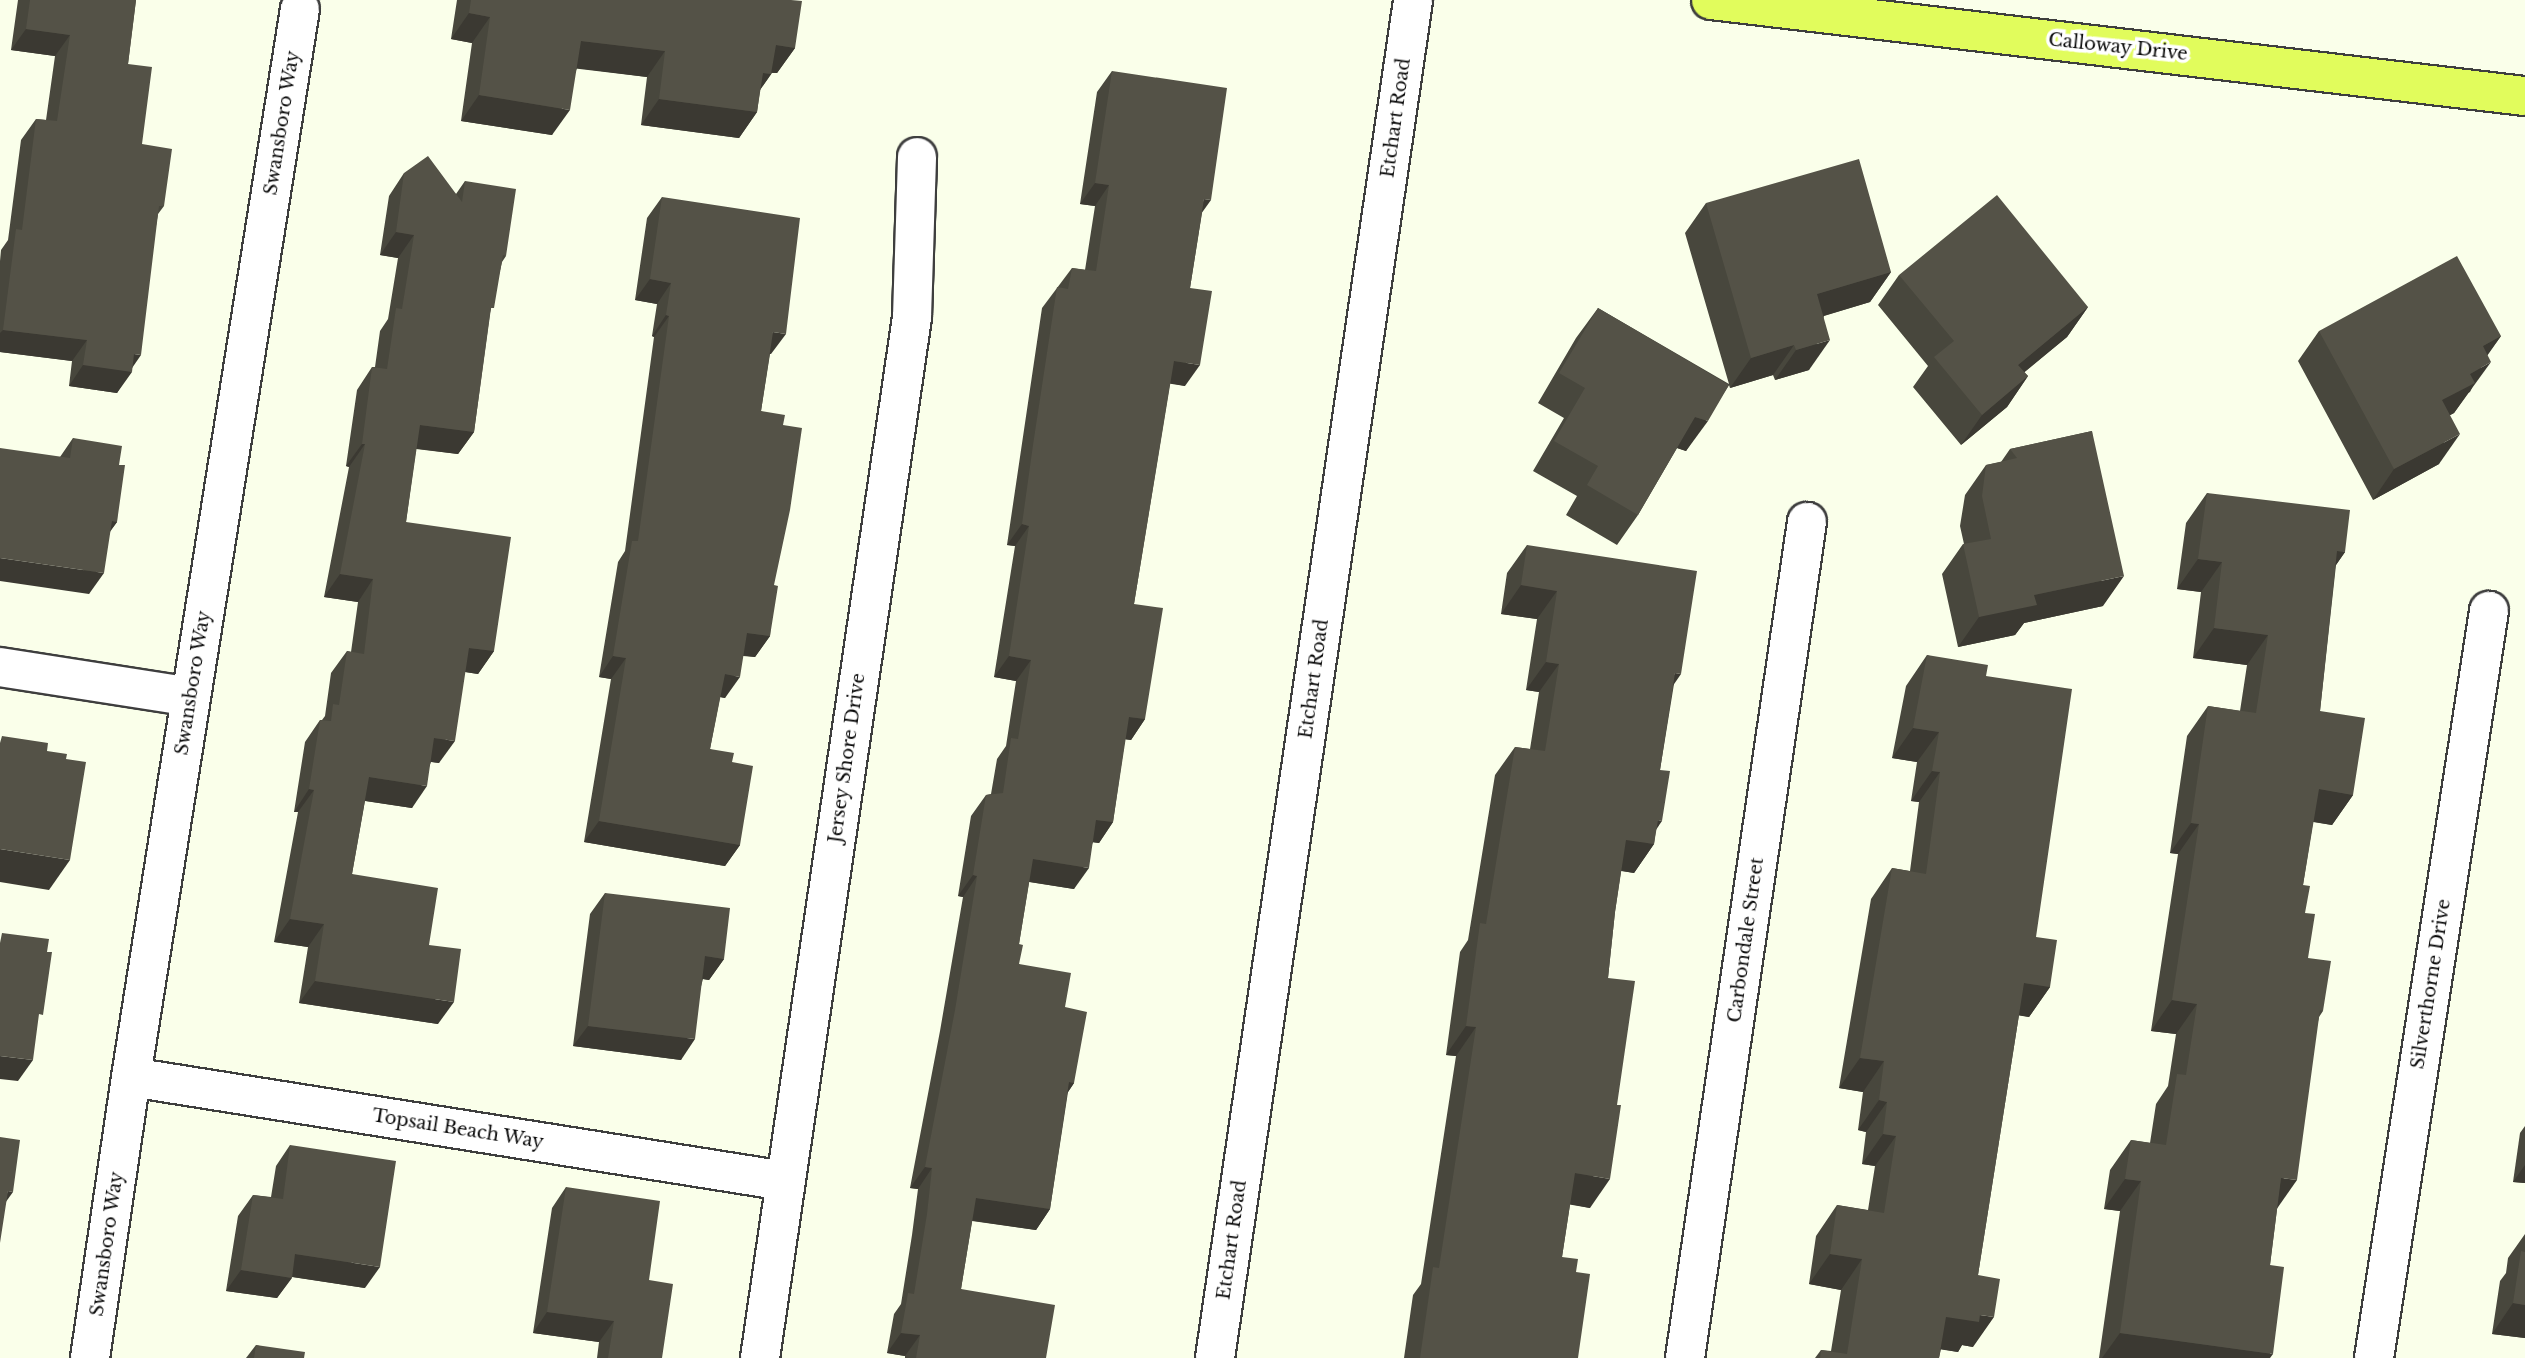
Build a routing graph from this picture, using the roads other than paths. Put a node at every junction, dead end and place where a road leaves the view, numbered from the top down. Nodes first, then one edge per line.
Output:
1 (1413, 0) edge
2 (1711, 0) edge
3 (300, 9) dead end
4 (2525, 96) edge
5 (917, 157) dead end
6 (1807, 522) dead end
7 (2488, 611) dead end
8 (0, 667) edge
9 (191, 697) junction
10 (131, 1077) junction
11 (786, 1181) junction
12 (90, 1358) edge
13 (760, 1358) edge
14 (1215, 1358) edge
15 (1685, 1358) edge
16 (2374, 1358) edge

1 - 14 street, Etchart Road
2 - 4 main road, Calloway Drive
3 - 9 street, Swansboro Way
5 - 11 street, Jersey Shore Drive
6 - 15 street, Carbondale Street
7 - 16 street, Silverthorne Drive
8 - 9 street
9 - 10 street, Swansboro Way
10 - 11 street, Topsail Beach Way
10 - 12 street, Swansboro Way
11 - 13 street, Jersey Shore Drive

